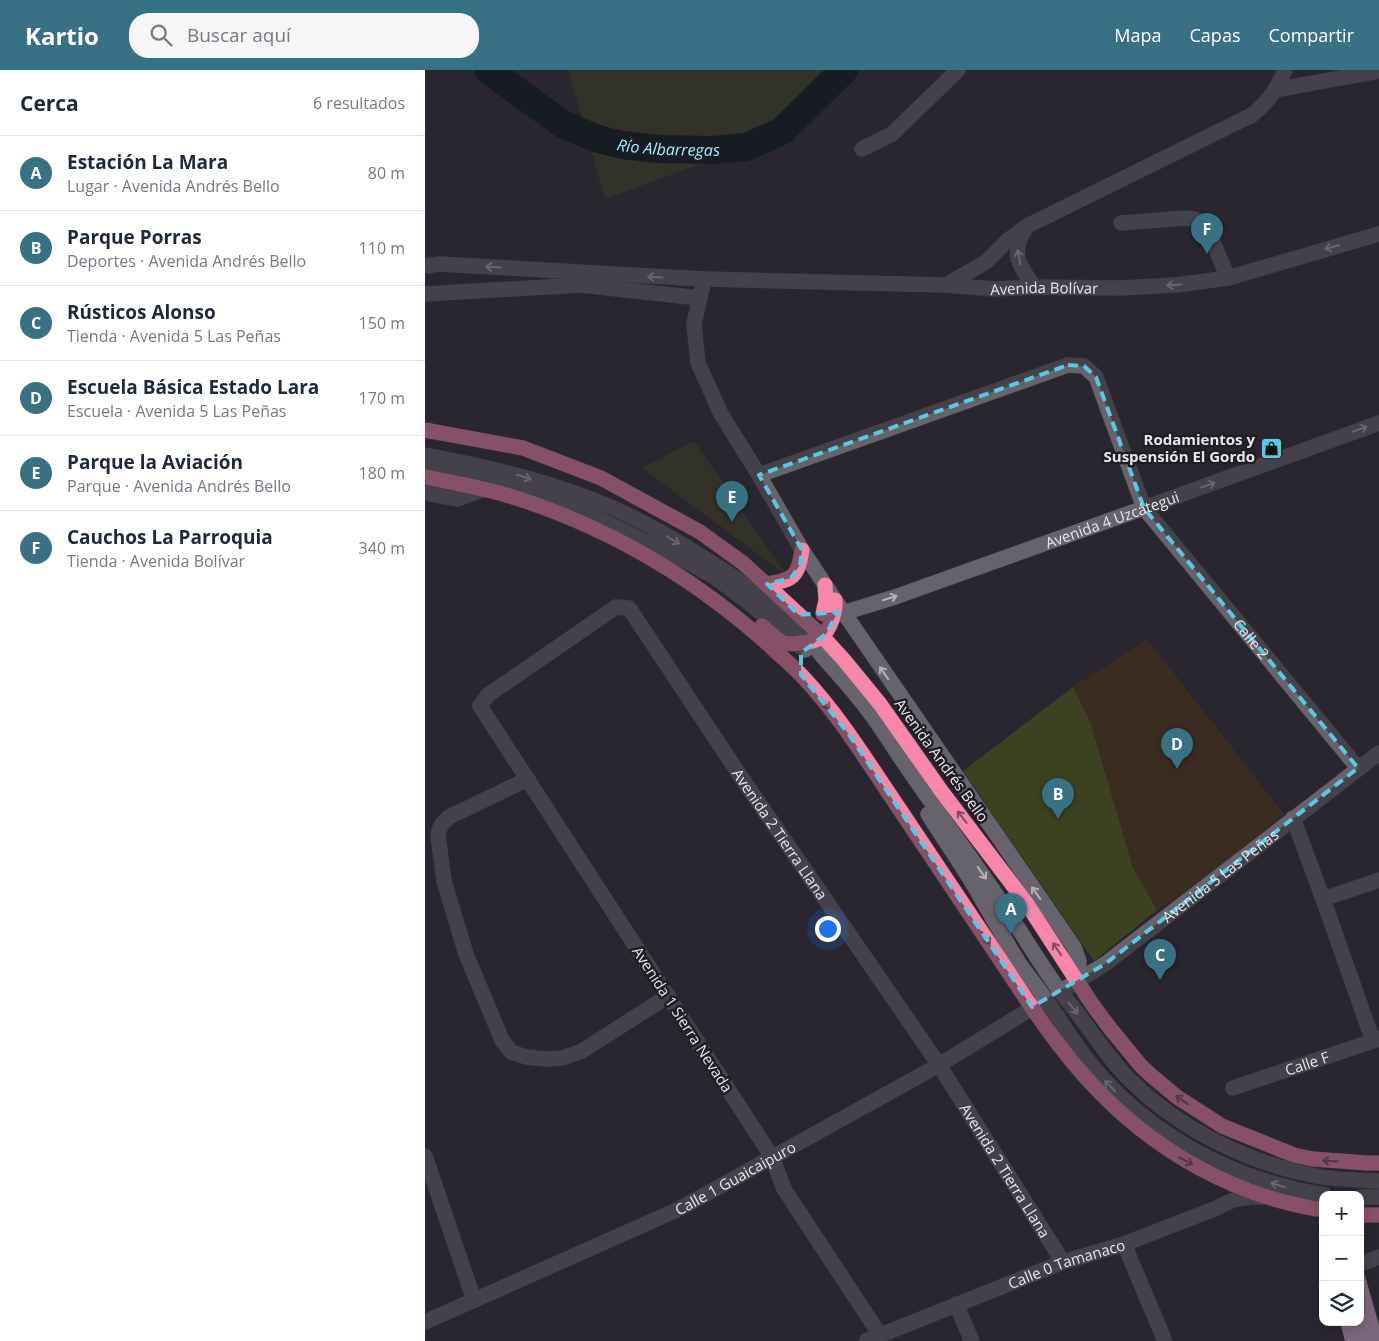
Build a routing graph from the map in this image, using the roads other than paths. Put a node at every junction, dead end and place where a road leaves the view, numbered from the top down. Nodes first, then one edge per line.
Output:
1 (958, 70) edge
2 (1285, 70) edge
3 (1378, 70) edge
4 (1275, 90) junction
5 (862, 149) dead end
6 (1121, 223) dead end
7 (1027, 226) junction
8 (1379, 234) edge
9 (425, 266) edge
10 (1228, 278) junction
11 (704, 279) junction
12 (946, 285) junction
13 (1034, 286) junction
14 (425, 294) edge
15 (699, 298) junction
16 (1379, 423) edge
17 (425, 430) edge
18 (425, 455) edge
19 (425, 466) edge
20 (759, 475) junction
21 (425, 477) edge
22 (485, 489) junction
23 (425, 493) edge
24 (1144, 508) junction
25 (802, 550) junction
26 (649, 557) junction
27 (767, 584) junction
28 (834, 607) junction
29 (799, 615) junction
30 (811, 641) junction
31 (801, 675) junction
32 (480, 706) joint
33 (1379, 753) edge
34 (1358, 768) junction
35 (527, 779) junction
36 (1293, 818) junction
37 (1379, 880) edge
38 (1323, 899) junction
39 (1078, 981) junction
40 (1060, 992) junction
41 (667, 996) junction
42 (1046, 999) junction
43 (1032, 1007) junction
44 (1376, 1040) edge
45 (939, 1065) junction
46 (1233, 1088) dead end
47 (425, 1156) edge
48 (772, 1157) junction
49 (1379, 1163) edge
50 (1379, 1181) edge
51 (1319, 1194) edge
52 (1364, 1197) edge
53 (1379, 1197) edge
54 (1269, 1198) junction
55 (1319, 1209) edge
56 (1364, 1215) edge
57 (1379, 1215) edge
58 (1124, 1244) junction
59 (1379, 1257) edge
60 (1063, 1262) junction
61 (1364, 1263) edge
62 (474, 1300) junction
63 (957, 1304) junction
64 (425, 1322) edge
65 (880, 1335) junction
66 (866, 1341) edge
67 (972, 1341) edge
68 (1165, 1341) edge

1 - 5 street
2 - 4 street
3 - 4 street
4 - 7 street
6 - 10 street
7 - 12 street
13 -> 7 street
8 -> 10 street, Avenida Bolívar
11 -> 9 street, Avenida Bolívar
10 -> 13 street, Avenida Bolívar
11 - 12 street, Avenida Bolívar
11 - 15 street
12 - 13 street, Avenida Bolívar
14 - 15 street
15 - 20 street
24 -> 16 street, Avenida 4 Uzcátegui
17 - 27 highway, Avenida Andrés Bello
18 -> 30 street
19 - 30 street
20 - 24 street, Calle 2
20 - 25 street
21 - 22 highway
22 - 23 street
22 - 26 highway
28 -> 24 street, Avenida 4 Uzcátegui
24 - 34 street, Calle 2
25 - 27 highway
25 - 28 street
26 - 30 highway
26 - 31 highway
27 - 29 highway, Avenida Andrés Bello
28 - 29 highway
28 - 30 highway
39 -> 28 street
29 - 30 highway, Avenida Andrés Bello
30 - 31 highway
39 -> 30 highway, Avenida Andrés Bello
30 -> 40 street
30 - 42 street
31 -> 43 highway
32 - 35 street, Avenida 1 Sierra Nevada
32 - 45 street, Avenida 2 Tierra Llana
33 - 34 street, Avenida 5 Las Peñas
34 - 36 street, Avenida 5 Las Peñas
35 - 41 street, Avenida 1 Sierra Nevada
35 - 41 street
36 - 38 street
36 - 39 street, Avenida 5 Las Peñas
37 - 38 street
38 - 44 street
39 - 40 street, Avenida 5 Las Peñas
49 -> 39 highway, Avenida Andrés Bello
40 - 42 street, Avenida 5 Las Peñas
40 -> 50 street
41 - 48 street, Avenida 1 Sierra Nevada
42 - 43 street, Avenida 5 Las Peñas
51 -> 42 street
43 - 45 street, Calle 1 Guaicaipuro
43 -> 54 highway
44 - 46 street, Calle F
45 - 48 street, Calle 1 Guaicaipuro
45 - 60 street, Avenida 2 Tierra Llana
47 - 62 street
48 - 62 street, Calle 1 Guaicaipuro
48 - 65 street, Avenida 1 Sierra Nevada
52 - 53 street
54 - 55 highway
54 - 58 street, Calle 0 Tamanaco
56 - 57 highway
58 - 60 street, Calle 0 Tamanaco
58 - 68 street
59 - 61 street
60 - 63 street, Calle 0 Tamanaco
62 - 64 street, Calle 1 Guaicaipuro
63 - 65 street, Calle 0 Tamanaco
63 - 67 street
65 - 66 street, Calle 0 Tamanaco

